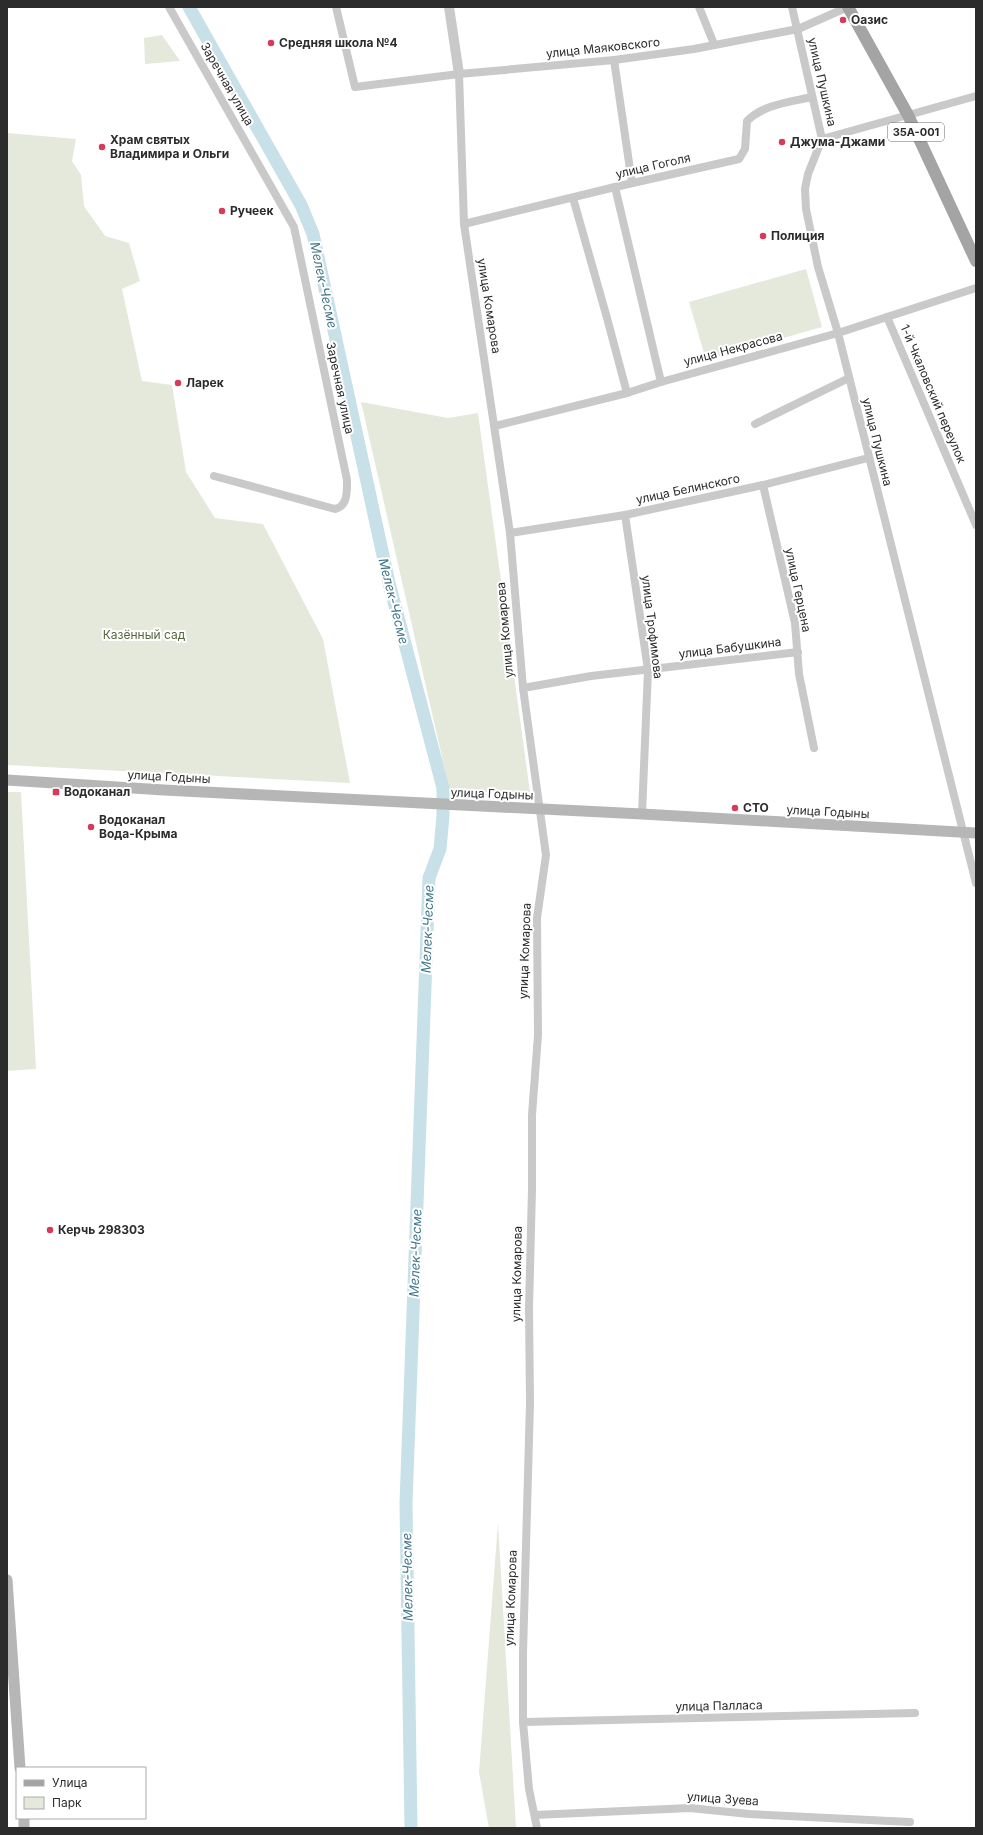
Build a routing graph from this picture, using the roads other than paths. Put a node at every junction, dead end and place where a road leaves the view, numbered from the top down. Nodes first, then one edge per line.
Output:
1 (169, 7) edge
2 (336, 7) edge
3 (449, 7) edge
4 (699, 7) edge
5 (792, 7) edge
6 (848, 7) edge
7 (854, 7) edge
8 (798, 29) junction
9 (714, 44) junction
10 (614, 60) junction
11 (460, 74) junction
12 (976, 96) edge
13 (812, 97) junction
14 (910, 114) junction
15 (822, 139) junction
16 (632, 183) junction
17 (615, 187) junction
18 (572, 198) junction
19 (464, 224) junction
20 (976, 251) edge
21 (976, 261) edge
22 (976, 288) edge
23 (887, 317) junction
24 (838, 333) junction
25 (849, 378) junction
26 (661, 382) junction
27 (627, 393) junction
28 (755, 424) dead end
29 (495, 426) junction
30 (868, 458) junction
31 (214, 476) dead end
32 (763, 485) junction
33 (625, 515) junction
34 (976, 525) edge
35 (510, 533) junction
36 (798, 652) junction
37 (648, 670) junction
38 (523, 688) junction
39 (814, 748) dead end
40 (7, 780) edge
41 (539, 808) junction
42 (642, 814) junction
43 (964, 833) junction
44 (976, 833) edge
45 (976, 883) edge
46 (7, 1580) edge
47 (915, 1713) dead end
48 (523, 1722) junction
49 (20, 1767) edge
50 (534, 1815) junction
51 (910, 1822) dead end
52 (538, 1828) edge

1 - 31 street, Заречная улица
2 - 11 street, улица Маяковского
3 - 11 street, улица Комарова
4 - 9 street
5 - 8 street, улица Пушкина
6 - 8 street, улица Маяковского
6 - 14 main road, 35А-001
7 - 14 main road, 35А-001
8 - 9 street, улица Маяковского
8 - 13 street, улица Пушкина
9 - 10 street, улица Маяковского
10 - 11 street, улица Маяковского
10 - 16 street
11 - 19 street, улица Комарова
12 - 14 street
13 - 15 street, улица Пушкина
13 - 16 street, улица Гоголя
14 - 15 street
14 - 20 main road, 35А-001
14 - 21 main road, 35А-001
15 - 24 street, улица Пушкина
16 - 17 street, улица Гоголя
17 - 18 street, улица Гоголя
17 - 26 street
18 - 19 street, улица Гоголя
18 - 27 street
19 - 29 street, улица Комарова
22 - 23 street, улица Некрасова
23 - 24 street, улица Некрасова
23 - 34 street, 1-й Чкаловский переулок
24 - 25 street, улица Пушкина
24 - 26 street, улица Некрасова
25 - 28 street
25 - 30 street, улица Пушкина
26 - 27 street, улица Некрасова
27 - 29 street, улица Некрасова
29 - 35 street, улица Комарова
30 - 32 street, улица Белинского
30 - 43 street, улица Пушкина
32 - 33 street, улица Белинского
32 - 36 street, улица Герцена
33 - 35 street, улица Белинского
33 - 37 street, улица Трофимова
35 - 38 street, улица Комарова
36 - 37 street, улица Бабушкина
36 - 39 street, улица Герцена
37 - 38 street, улица Бабушкина
37 - 42 street, улица Трофимова
38 - 41 street, улица Комарова
40 - 41 main road, улица Годыны
41 - 42 main road, улица Годыны
41 - 48 street, улица Комарова
42 - 43 main road, улица Годыны
43 - 44 main road, улица Годыны
43 - 45 street, улица Пушкина
46 - 49 main road
47 - 48 street, улица Палласа
48 - 50 street, улица Комарова
50 - 51 street, улица Зуева
50 - 52 street, улица Комарова

